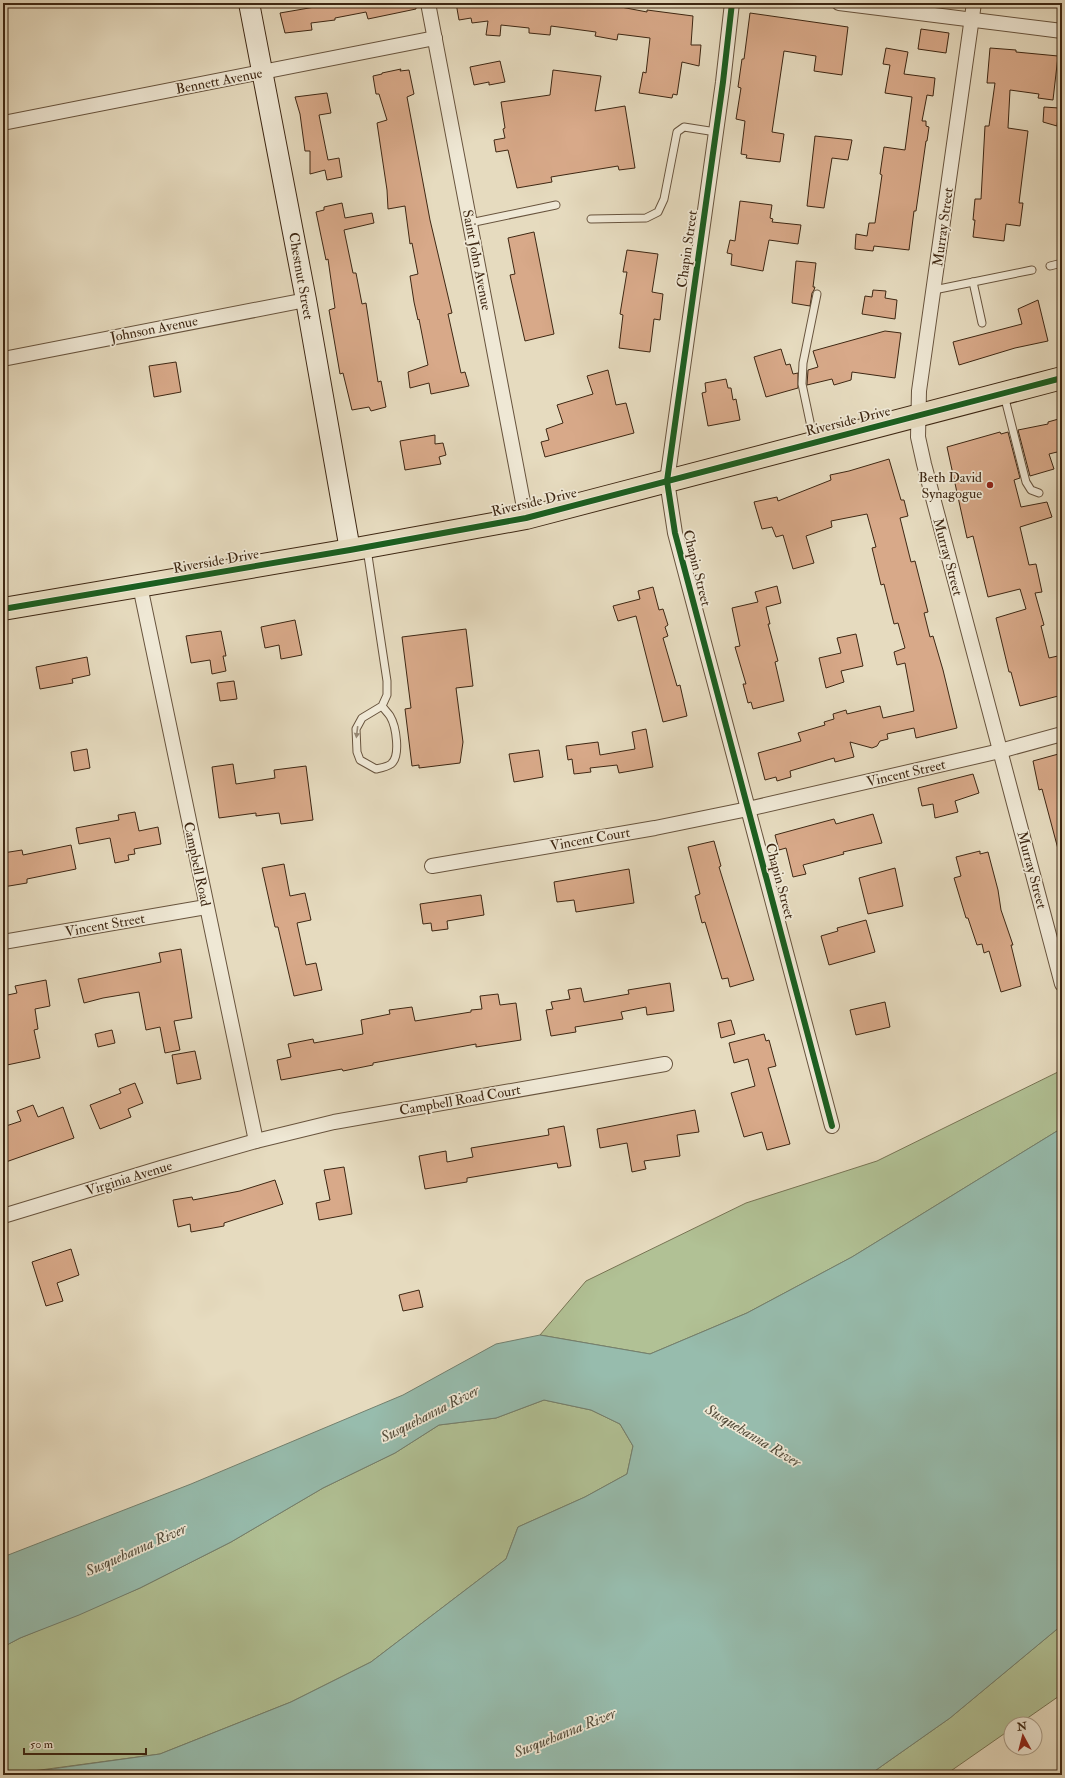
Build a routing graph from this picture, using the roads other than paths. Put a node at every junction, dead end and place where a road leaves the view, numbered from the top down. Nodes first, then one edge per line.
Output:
1 (249, 3) edge
2 (428, 3) edge
3 (732, 3) edge
4 (839, 3) edge
5 (974, 3) edge
6 (972, 19) junction
7 (1062, 31) edge
8 (435, 38) junction
9 (263, 73) junction
10 (3, 123) edge
11 (716, 132) junction
12 (556, 205) dead end
13 (591, 219) dead end
14 (470, 223) junction
15 (1062, 263) edge
16 (1050, 266) dead end
17 (1032, 270) dead end
18 (973, 282) junction
19 (934, 290) junction
20 (817, 294) dead end
21 (306, 300) junction
22 (982, 323) dead end
23 (3, 359) edge
24 (1062, 378) edge
25 (1004, 393) junction
26 (918, 415) junction
27 (814, 442) junction
28 (667, 481) junction
29 (1039, 493) dead end
30 (526, 518) junction
31 (358, 548) junction
32 (140, 586) junction
33 (3, 608) edge
34 (382, 706) junction
35 (1062, 734) edge
36 (1000, 751) junction
37 (748, 810) junction
38 (432, 866) dead end
39 (206, 907) junction
40 (3, 942) edge
41 (1062, 984) edge
42 (665, 1064) dead end
43 (832, 1126) dead end
44 (256, 1141) junction
45 (3, 1216) edge

1 - 9 street, Chestnut Street
2 - 8 street, Saint John Avenue
3 - 11 street, Chapin Street
4 - 6 street
5 - 6 street, Murray Street
6 - 7 street
6 - 19 street, Murray Street
8 - 9 street, Bennett Avenue
8 - 14 street, Saint John Avenue
9 - 10 street, Bennett Avenue
9 - 21 street, Chestnut Street
11 - 13 lane
11 - 28 street, Chapin Street
12 - 14 lane
14 - 30 street, Saint John Avenue
15 - 16 lane
17 - 18 lane
18 - 19 lane
18 - 22 lane
19 - 26 street, Murray Street
20 - 27 lane
21 - 23 street, Johnson Avenue
21 - 31 street, Chestnut Street
24 - 25 main road, Riverside Drive
25 - 26 main road, Riverside Drive
25 - 29 lane
26 - 27 main road, Riverside Drive
26 - 36 street, Murray Street
27 - 28 main road, Riverside Drive
28 - 30 main road, Riverside Drive
28 - 37 street, Chapin Street
30 - 31 main road, Riverside Drive
31 - 32 main road, Riverside Drive
31 - 34 lane
32 - 33 main road, Riverside Drive
32 - 39 street, Campbell Road
34 -> 34 lane
35 - 36 street, Vincent Street
36 - 37 street, Vincent Street
36 - 41 street, Murray Street
37 - 38 street, Vincent Court
37 - 43 street, Chapin Street
39 - 40 street, Vincent Street
39 - 44 street, Campbell Road
42 - 44 street, Campbell Road Court
44 - 45 street, Virginia Avenue

